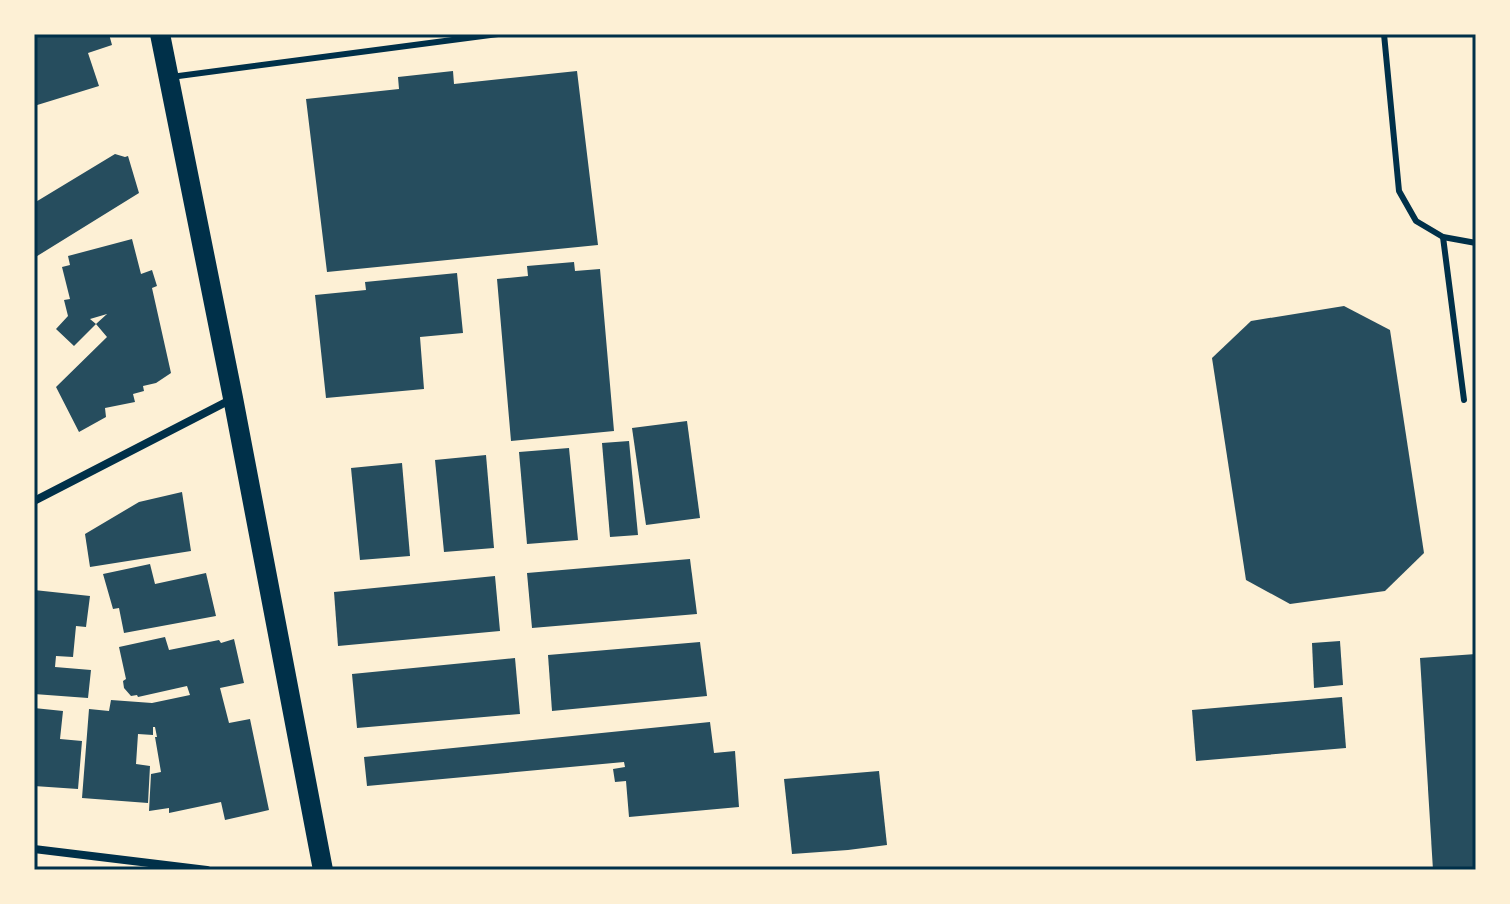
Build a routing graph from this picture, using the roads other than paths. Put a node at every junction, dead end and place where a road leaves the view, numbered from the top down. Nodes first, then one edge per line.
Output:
1 (160, 34) edge
2 (498, 34) edge
3 (1384, 34) edge
4 (168, 78) junction
5 (1443, 237) junction
6 (1476, 243) edge
7 (233, 398) junction
8 (1464, 400) dead end
9 (34, 501) edge
10 (34, 849) edge
11 (207, 870) edge
12 (323, 870) edge

1 - 4 main road
2 - 4 lane
3 - 5 lane
4 - 7 main road
5 - 6 lane
5 - 8 lane
7 - 9 street
7 - 12 main road
10 - 11 street

